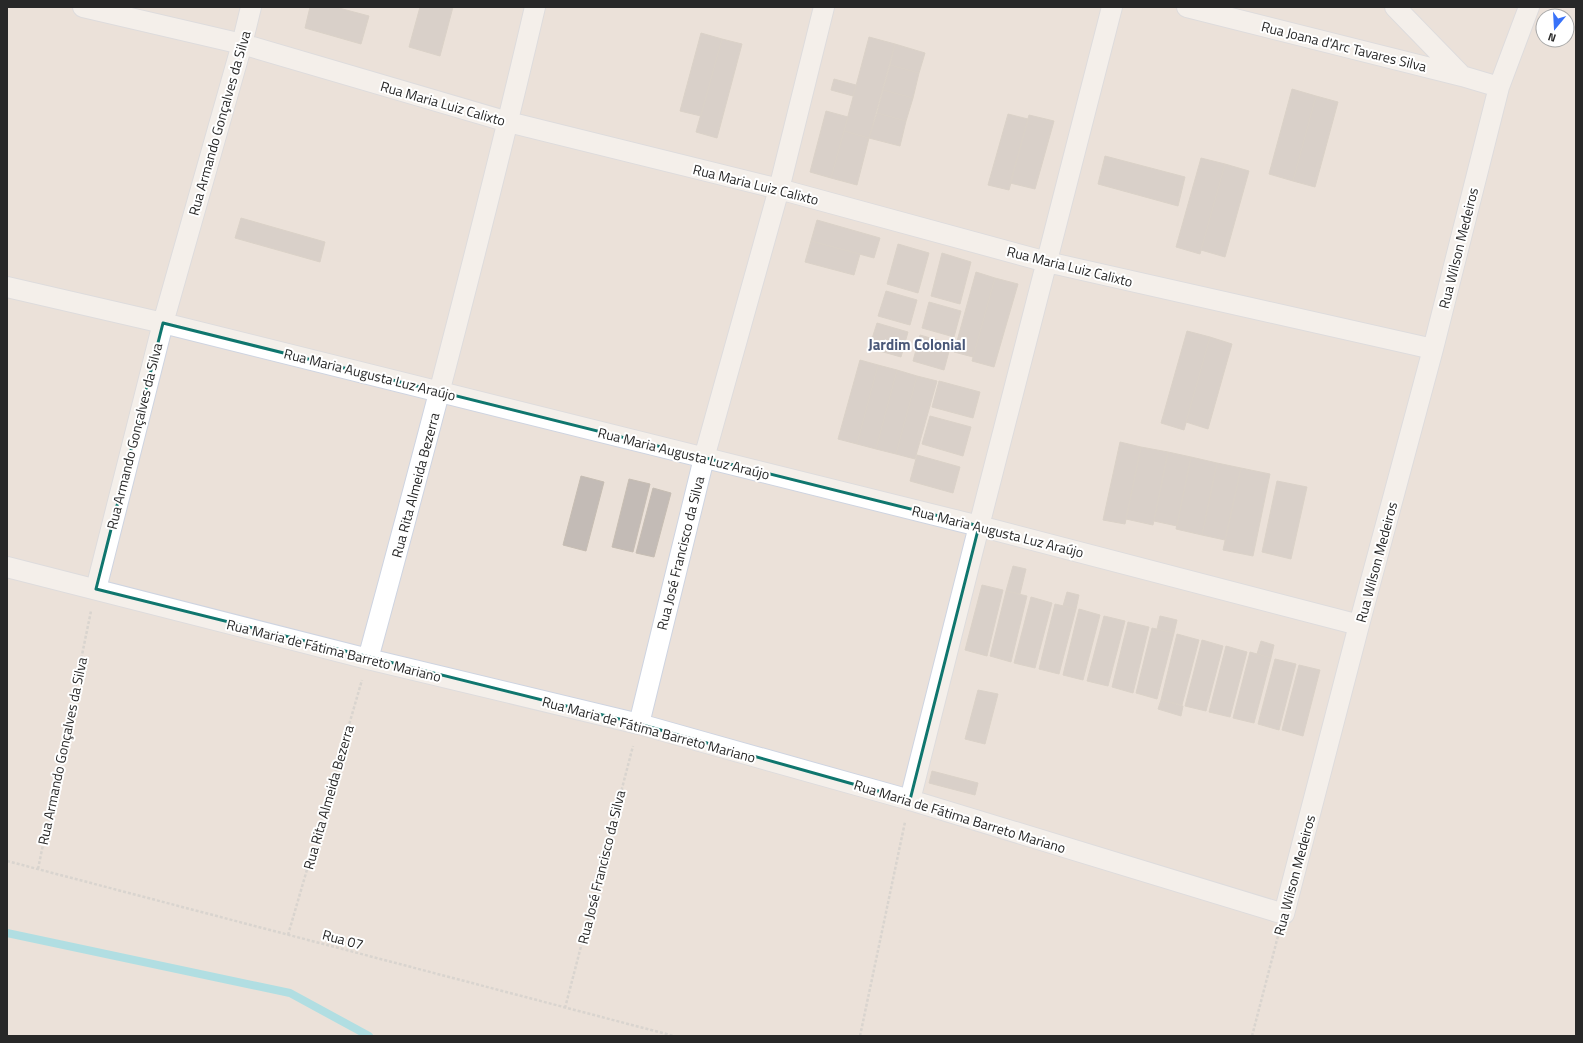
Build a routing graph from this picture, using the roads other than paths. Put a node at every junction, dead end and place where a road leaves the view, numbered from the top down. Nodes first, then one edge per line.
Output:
1 (83, 7) edge
2 (251, 7) edge
3 (535, 7) edge
4 (824, 7) edge
5 (1112, 7) edge
6 (1187, 7) edge
7 (1395, 7) edge
8 (1529, 7) edge
9 (242, 44) junction
10 (1462, 76) junction
11 (1500, 87) junction
12 (508, 122) junction
13 (779, 189) junction
14 (1047, 262) junction
15 (7, 287) edge
16 (163, 322) junction
17 (1433, 349) junction
18 (441, 391) junction
19 (704, 458) junction
20 (978, 526) junction
21 (7, 567) edge
22 (96, 589) junction
23 (1359, 625) junction
24 (368, 659) junction
25 (639, 724) junction
26 (910, 800) junction
27 (1284, 914) joint

1 - 9 street, Rua Maria Luiz Calixto
2 - 9 street, Rua Armando Gonçalves da Silva
3 - 12 street, Rua Rita Almeida Bezerra
4 - 13 street, Rua José Francisco da Silva
5 - 14 street
6 - 10 street, Rua Joana d'Arc Tavares Silva
7 - 10 street
8 - 11 street, Rua Wilson Medeiros
9 - 12 street, Rua Maria Luiz Calixto
9 - 16 street, Rua Armando Gonçalves da Silva
10 - 11 street, Rua Joana d'Arc Tavares Silva
11 - 17 street, Rua Wilson Medeiros
12 - 13 street, Rua Maria Luiz Calixto
12 - 18 street, Rua Rita Almeida Bezerra
13 - 14 street, Rua Maria Luiz Calixto
13 - 19 street, Rua José Francisco da Silva
14 - 17 street, Rua Maria Luiz Calixto
14 - 20 street
15 - 16 street, Rua Maria Augusta Luz Araújo
16 - 18 street, Rua Maria Augusta Luz Araújo
16 - 22 street, Rua Armando Gonçalves da Silva
17 - 23 street, Rua Wilson Medeiros
18 - 19 street, Rua Maria Augusta Luz Araújo
18 - 24 street, Rua Rita Almeida Bezerra
19 - 20 street, Rua Maria Augusta Luz Araújo
19 - 25 street, Rua José Francisco da Silva
20 - 23 street, Rua Maria Augusta Luz Araújo
20 - 26 street
21 - 22 street, Rua Maria de Fátima Barreto Mariano
22 - 24 street, Rua Maria de Fátima Barreto Mariano
23 - 27 street, Rua Wilson Medeiros
24 - 25 street, Rua Maria de Fátima Barreto Mariano
25 - 26 street, Rua Maria de Fátima Barreto Mariano
26 - 27 street, Rua Maria de Fátima Barreto Mariano

